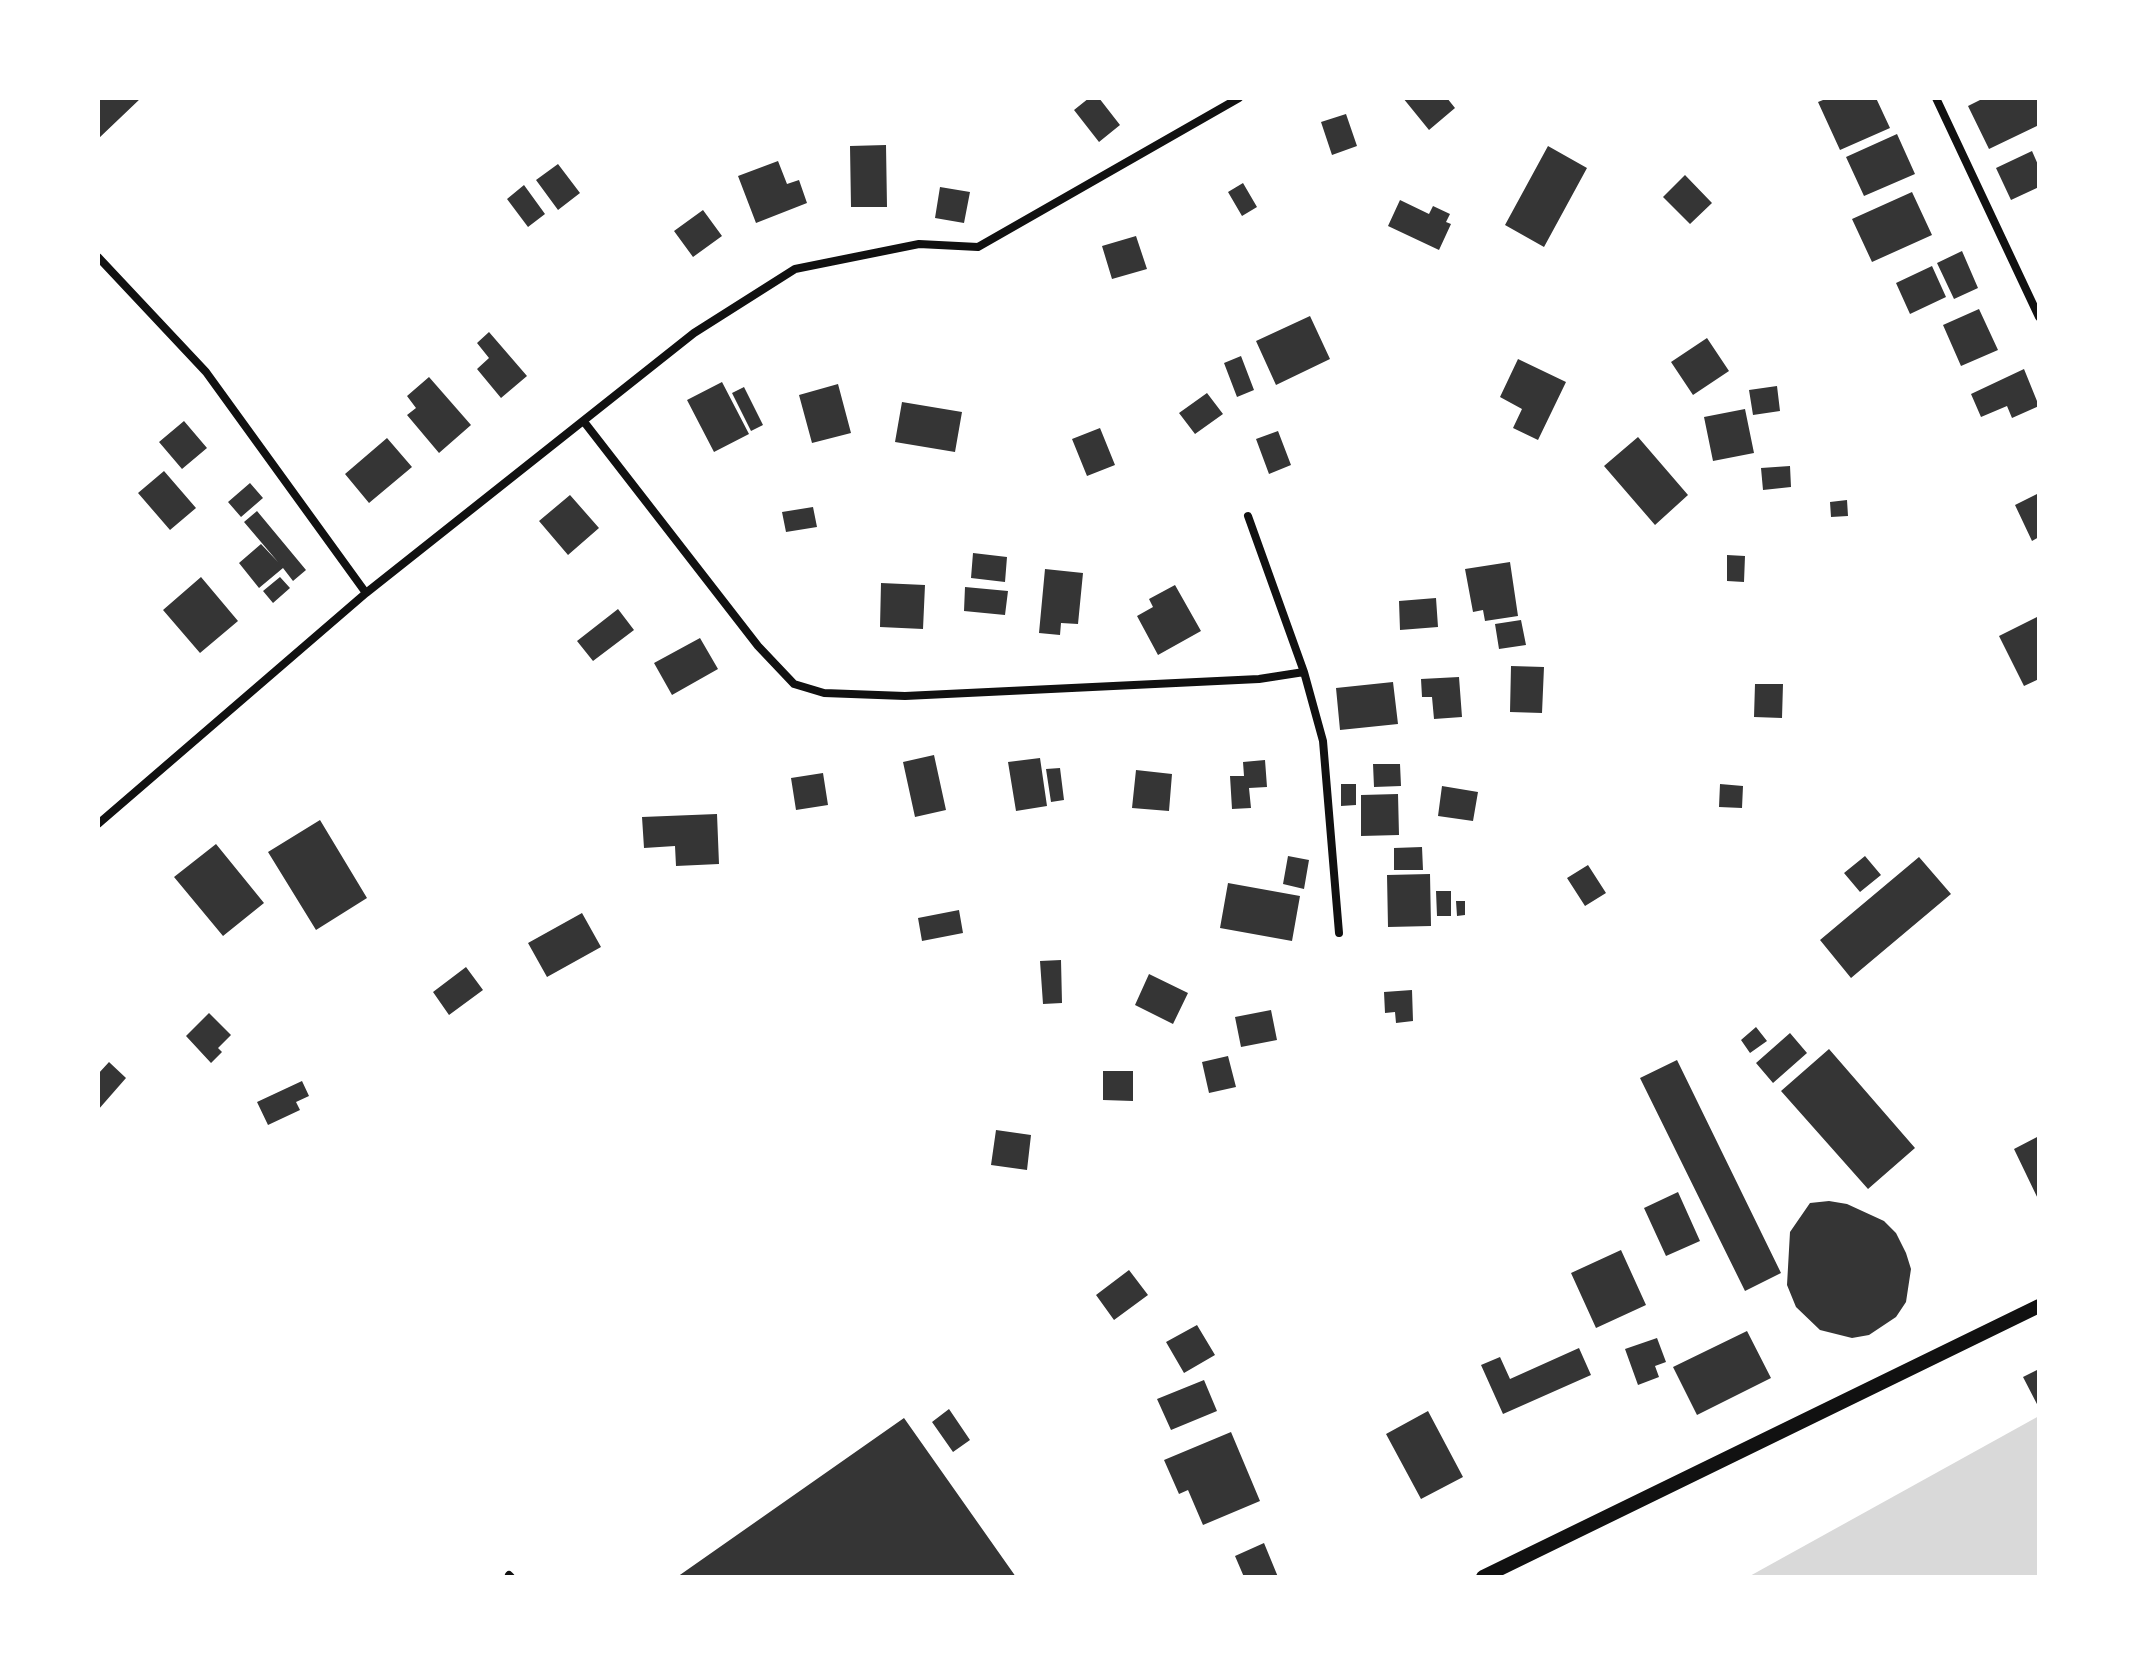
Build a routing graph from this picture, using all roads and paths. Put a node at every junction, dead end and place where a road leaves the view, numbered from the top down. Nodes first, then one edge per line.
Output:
1 (1239, 98) edge
2 (1936, 98) edge
3 (98, 257) edge
4 (2039, 317) edge
5 (585, 423) junction
6 (1248, 516) dead end
7 (366, 593) junction
8 (1304, 672) junction
9 (98, 824) edge
10 (1339, 933) dead end
11 (2039, 1306) edge
12 (1483, 1577) edge

1 - 5 street
2 - 4 street
3 - 7 street
5 - 7 street
5 - 8 street
6 - 8 street
7 - 9 street
8 - 10 street
11 - 12 street

